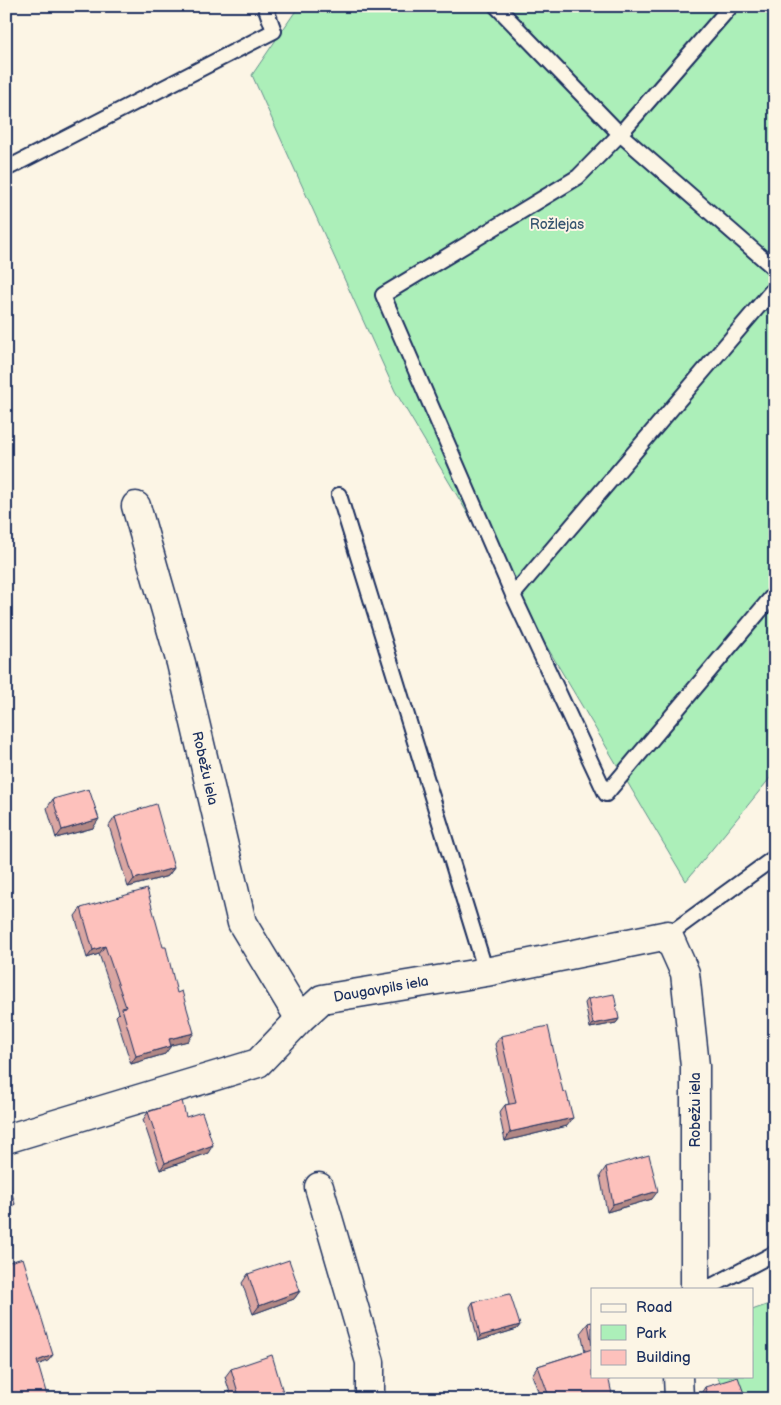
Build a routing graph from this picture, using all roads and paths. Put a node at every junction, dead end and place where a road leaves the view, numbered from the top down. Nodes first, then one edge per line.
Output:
1 (265, 6) edge
2 (496, 6) edge
3 (731, 6) edge
4 (620, 134) junction
5 (6, 169) edge
6 (775, 270) edge
7 (775, 287) edge
8 (339, 494) dead end
9 (136, 506) dead end
10 (775, 593) edge
11 (512, 595) junction
12 (775, 857) edge
13 (668, 935) junction
14 (486, 972) junction
15 (300, 1019) junction
16 (6, 1139) edge
17 (319, 1187) dead end
18 (775, 1253) edge
19 (695, 1288) edge
20 (708, 1288) edge
21 (678, 1378) edge
22 (370, 1399) edge
23 (680, 1399) edge

1 - 5 lane
2 - 4 lane
3 - 4 lane
4 - 6 lane
4 - 11 lane
7 - 11 lane
8 - 14 lane
9 - 15 street, Robežu iela
10 - 11 lane
12 - 13 lane
13 - 14 street, Daugavpils iela
13 - 19 street, Robežu iela
14 - 15 street, Daugavpils iela
15 - 16 street, Daugavpils iela
17 - 22 street
18 - 20 lane
21 - 23 street

